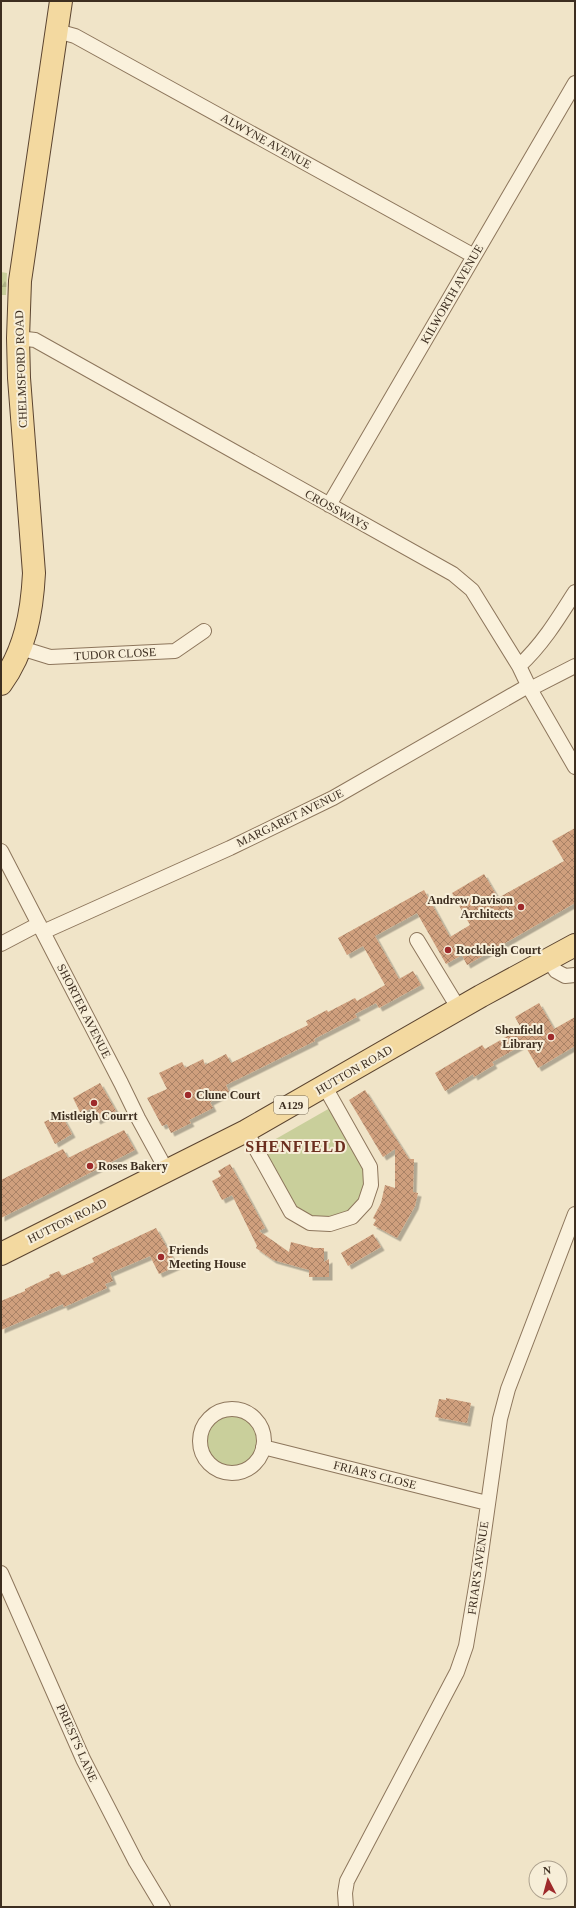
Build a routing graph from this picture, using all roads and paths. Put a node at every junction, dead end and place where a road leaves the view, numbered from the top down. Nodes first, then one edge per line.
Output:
1 (61, 1) edge
2 (57, 31) junction
3 (575, 83) edge
4 (474, 256) junction
5 (18, 338) junction
6 (329, 505) junction
7 (575, 592) edge
8 (204, 631) dead end
9 (21, 648) junction
10 (519, 666) junction
11 (575, 666) edge
12 (1, 684) edge
13 (529, 687) junction
14 (575, 767) edge
15 (1, 851) edge
16 (41, 928) junction
17 (417, 940) dead end
18 (1, 944) edge
19 (575, 945) edge
20 (548, 960) junction
21 (575, 974) edge
22 (459, 1009) junction
23 (325, 1087) junction
24 (246, 1131) junction
25 (167, 1171) junction
26 (575, 1214) edge
27 (1, 1254) edge
28 (263, 1447) junction
29 (487, 1503) junction
30 (1, 1573) edge
31 (163, 1907) edge
32 (346, 1907) edge

1 - 2 main road, CHELMSFORD ROAD
2 - 4 street, ALWYNE AVENUE
2 - 5 main road, CHELMSFORD ROAD
3 - 4 street, KILWORTH AVENUE
4 - 6 street, KILWORTH AVENUE
5 - 6 street, CROSSWAYS
5 - 9 main road, CHELMSFORD ROAD
6 - 10 street, CROSSWAYS
7 - 10 street
8 - 9 street, TUDOR CLOSE
9 - 12 main road, CHELMSFORD ROAD
10 - 13 street, CROSSWAYS
11 - 13 street, MARGARET AVENUE
13 - 14 street, CROSSWAYS
13 - 16 street, MARGARET AVENUE
15 - 16 street, SHORTER AVENUE
16 - 18 street, MARGARET AVENUE
16 - 25 street, SHORTER AVENUE
17 - 22 street
19 - 20 main road, HUTTON ROAD / A129
20 - 21 street
20 - 22 main road, HUTTON ROAD / A129
22 - 23 main road, HUTTON ROAD / A129
23 - 24 main road, HUTTON ROAD / A129
23 - 24 street
24 - 25 main road, HUTTON ROAD / A129
25 - 27 main road, HUTTON ROAD / A129
26 - 29 street, FRIAR'S AVENUE
28 - 28 street
28 - 29 street, FRIAR'S CLOSE
29 - 32 street, FRIAR'S AVENUE
30 - 31 street, PRIEST'S LANE

